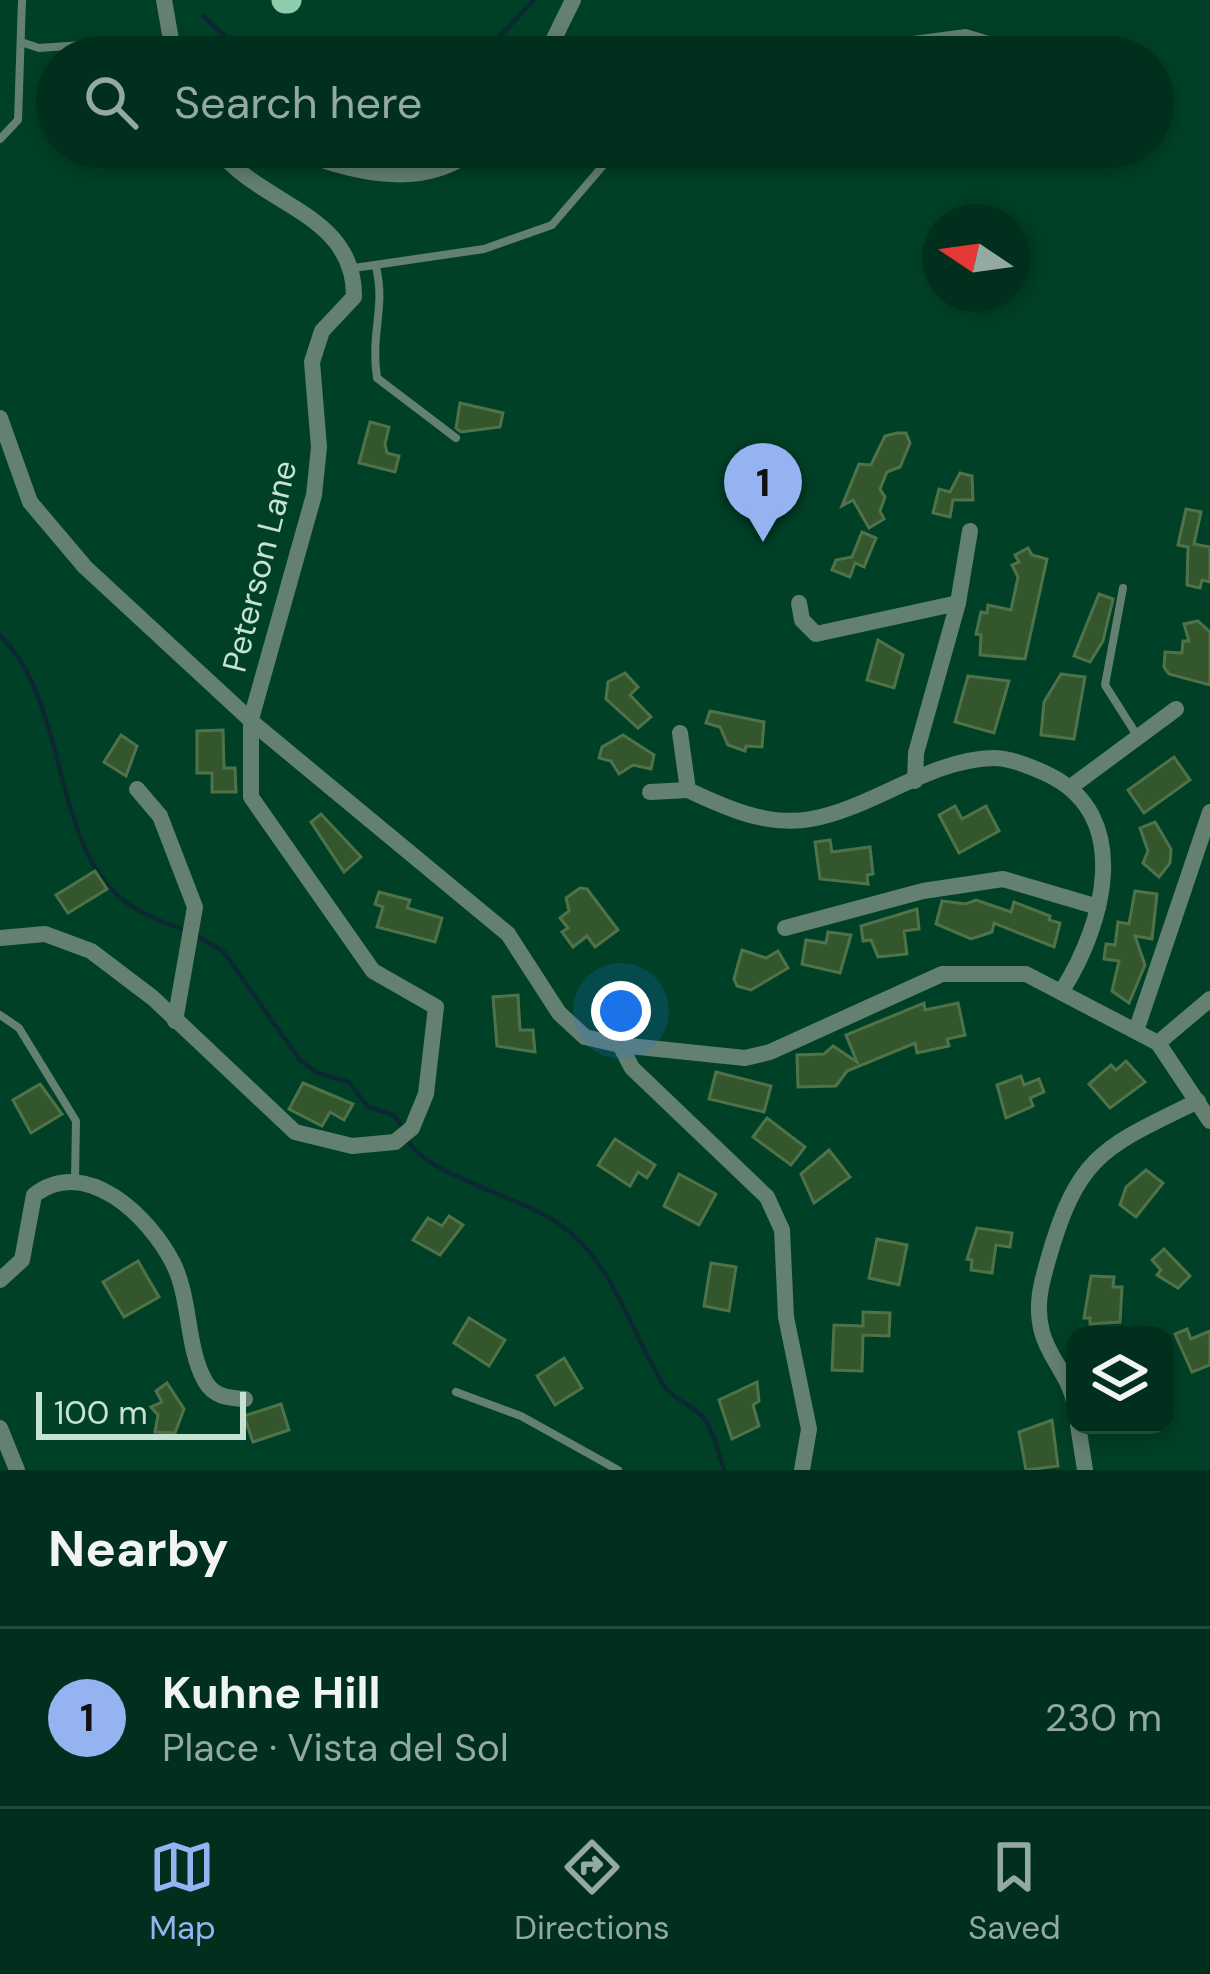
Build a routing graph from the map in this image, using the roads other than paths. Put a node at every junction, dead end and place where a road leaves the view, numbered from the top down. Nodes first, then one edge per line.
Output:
1 (22, 0) edge
2 (164, 0) edge
3 (573, 0) edge
4 (170, 36) edge
5 (555, 36) edge
6 (943, 36) edge
7 (975, 36) edge
8 (24, 43) junction
9 (36, 47) edge
10 (0, 139) edge
11 (238, 168) edge
12 (350, 168) edge
13 (437, 168) edge
14 (601, 168) edge
15 (376, 267) junction
16 (354, 268) junction
17 (0, 418) edge
18 (456, 438) dead end
19 (970, 531) dead end
20 (1123, 588) dead end
21 (799, 603) dead end
22 (958, 603) junction
23 (1176, 709) dead end
24 (250, 719) junction
25 (680, 733) dead end
26 (1138, 737) junction
27 (915, 781) junction
28 (1072, 786) junction
29 (137, 789) dead end
30 (688, 790) junction
31 (650, 792) dead end
32 (1210, 812) edge
33 (1098, 908) junction
34 (785, 928) dead end
35 (0, 938) edge
36 (1063, 989) junction
37 (1207, 998) edge
38 (0, 1015) edge
39 (175, 1021) junction
40 (1138, 1028) junction
41 (1158, 1043) junction
42 (620, 1045) junction
43 (1198, 1101) junction
44 (1210, 1121) edge
45 (75, 1179) junction
46 (0, 1280) edge
47 (1066, 1372) edge
48 (456, 1392) dead end
49 (245, 1399) dead end
50 (0, 1428) edge
51 (1079, 1434) edge
52 (17, 1470) edge
53 (618, 1470) edge
54 (802, 1470) edge
55 (1085, 1470) edge

1 - 8 lane
2 - 4 street
3 - 5 street
6 - 7 lane
8 - 9 lane
8 - 10 lane
11 - 16 street
12 - 13 street
14 - 15 lane
15 - 16 lane
15 - 18 lane
16 - 24 street, Peterson Lane
17 - 24 street
19 - 22 street
20 - 26 lane
21 - 22 street
22 - 27 street
23 - 26 street
24 - 39 street, Peterson Lane
24 - 42 street
25 - 30 street
26 - 28 street
27 - 28 street
27 - 30 street
28 - 33 street
29 - 39 street
30 - 31 street
32 - 40 street
33 - 34 street
33 - 36 street
35 - 39 street
36 - 40 street
36 - 42 street
37 - 41 street
38 - 45 lane
40 - 41 street
41 - 43 street
42 - 54 street
43 - 44 street
43 - 47 street
45 - 46 street
45 - 49 street
48 - 53 lane
50 - 52 street
51 - 55 street

